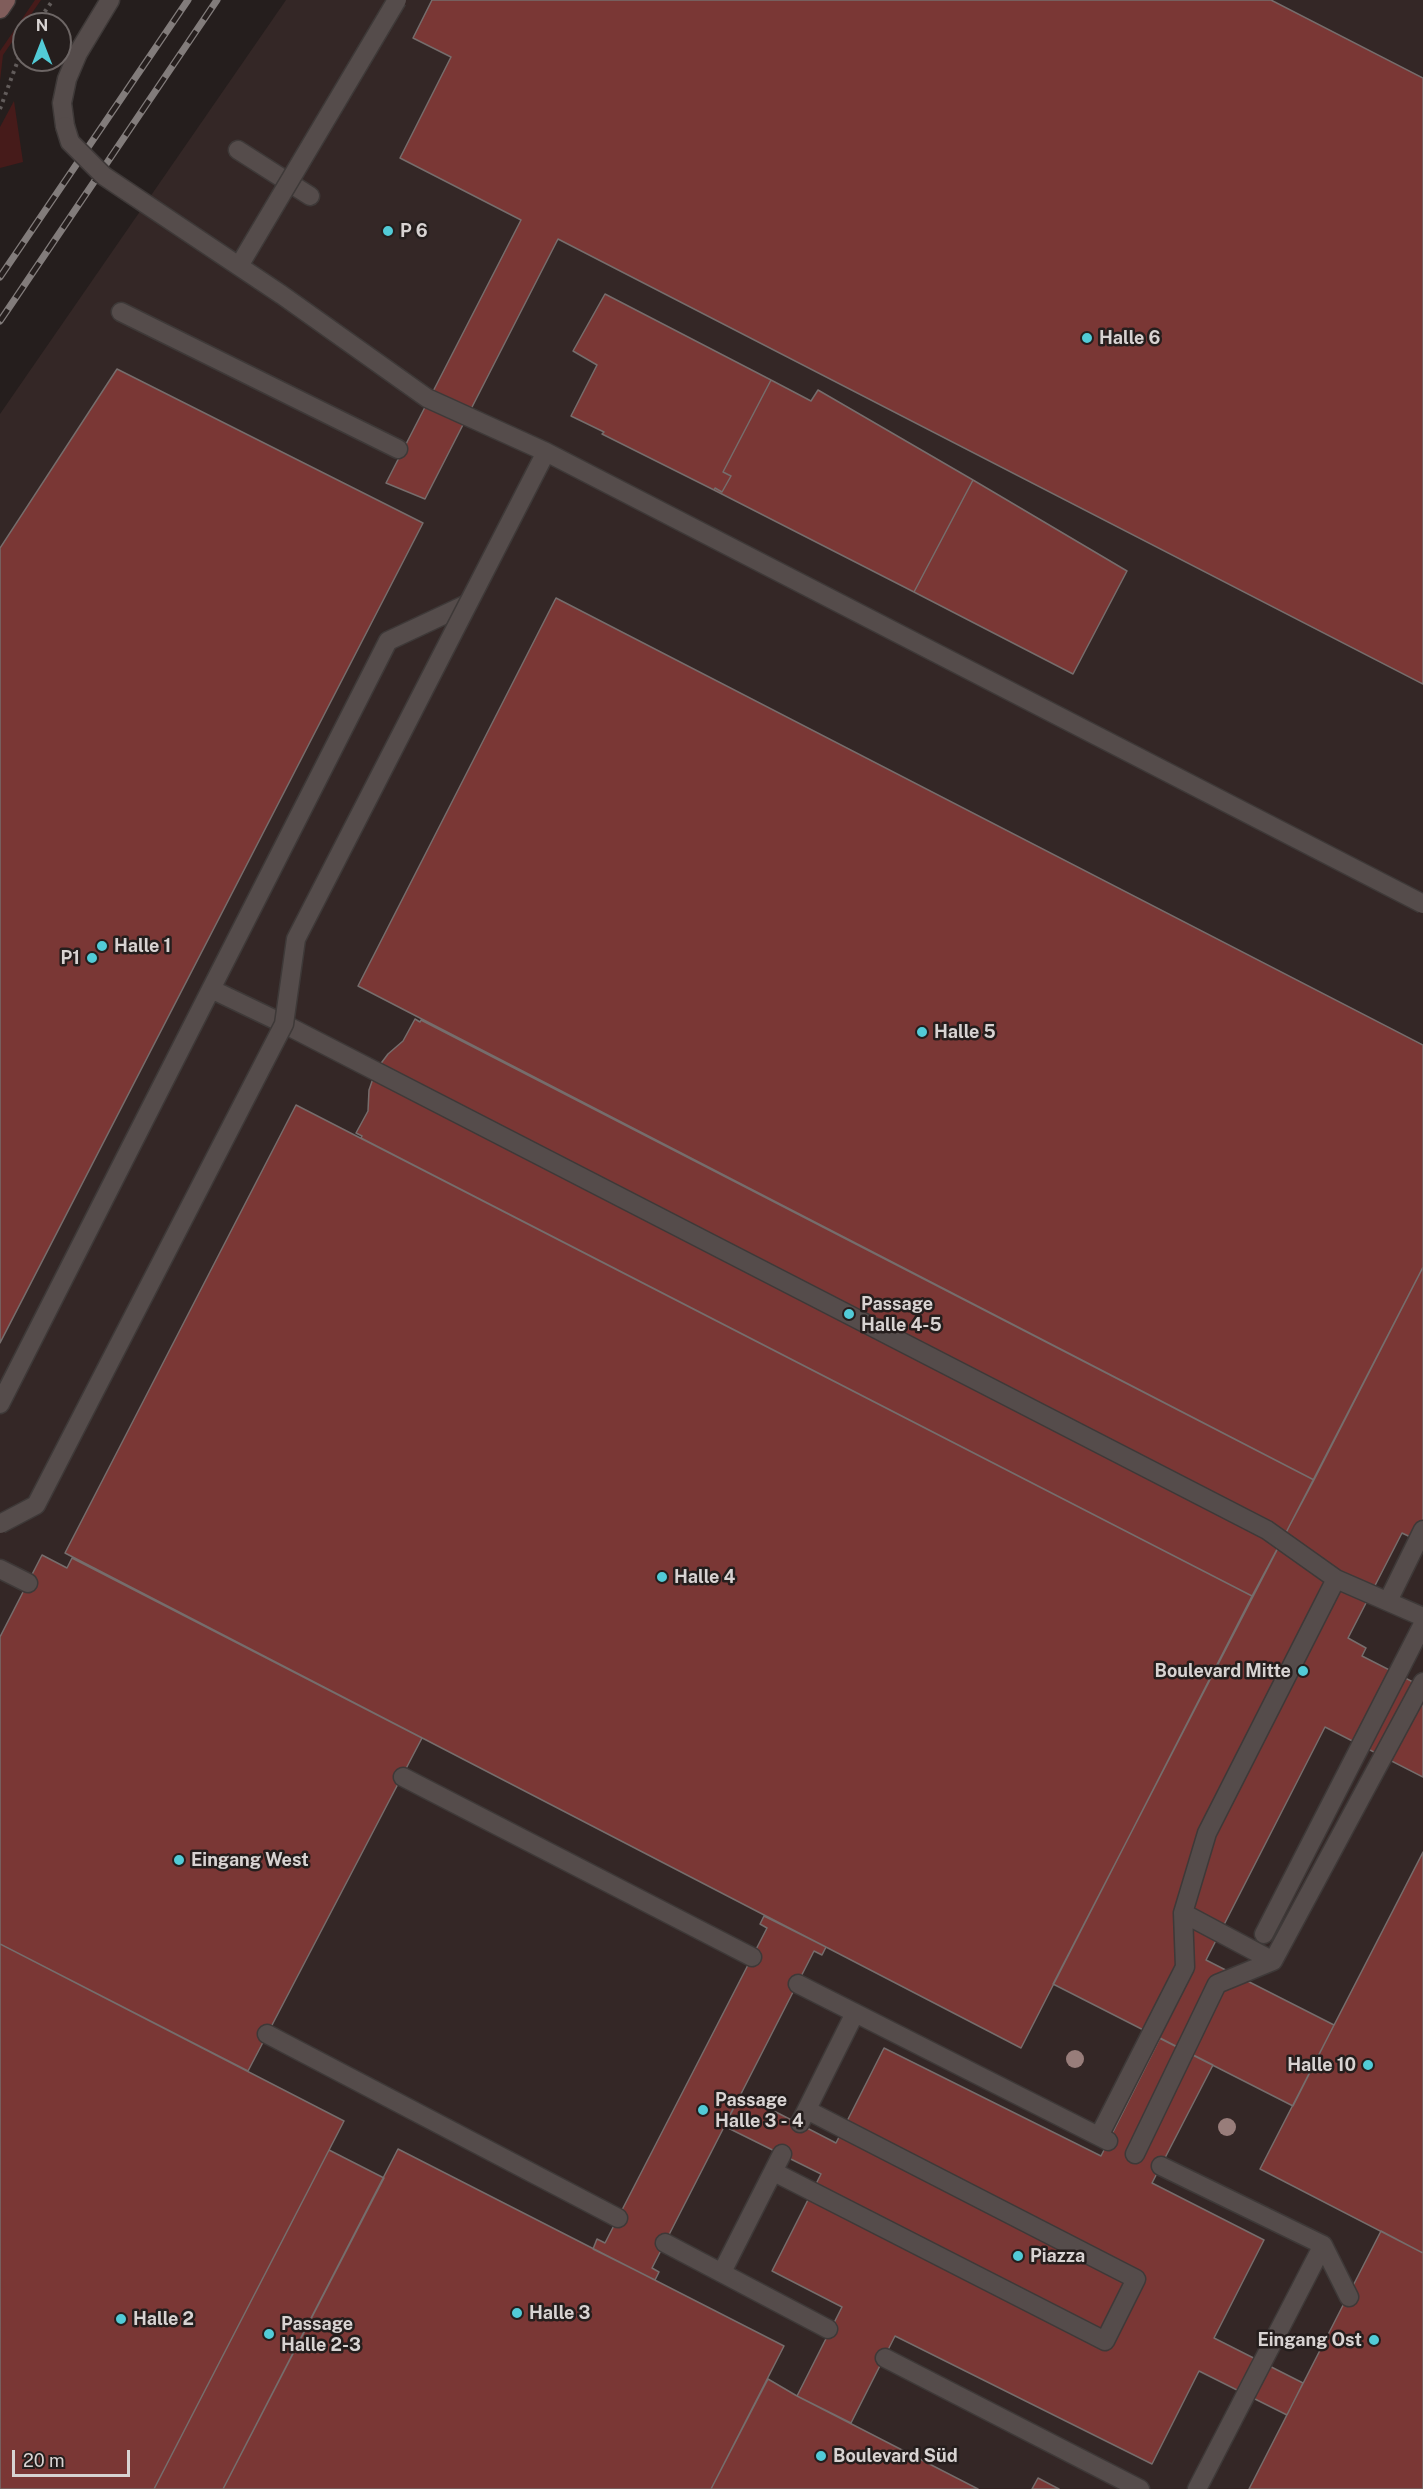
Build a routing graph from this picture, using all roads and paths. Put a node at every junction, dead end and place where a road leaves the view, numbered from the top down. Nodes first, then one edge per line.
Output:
1 (6, 0) edge
2 (110, 0) edge
3 (397, 0) edge
4 (0, 9) edge
5 (14, 72) edge
6 (0, 109) edge
7 (238, 150) dead end
8 (310, 196) dead end
9 (239, 266) junction
10 (121, 312) dead end
11 (398, 449) dead end
12 (546, 452) junction
13 (467, 604) junction
14 (1402, 893) junction
15 (1423, 904) edge
16 (307, 917) junction
17 (296, 939) junction
18 (211, 989) junction
19 (284, 1024) junction
20 (0, 1404) edge
21 (0, 1523) edge
22 (1423, 1530) edge
23 (0, 1569) edge
24 (1336, 1579) junction
25 (28, 1583) dead end
26 (1388, 1601) junction
27 (1423, 1617) edge
28 (1423, 1624) edge
29 (1423, 1682) edge
30 (403, 1777) dead end
31 (1183, 1913) junction
32 (1264, 1934) dead end
33 (752, 1957) dead end
34 (1273, 1961) junction
35 (798, 1984) dead end
36 (855, 2013) junction
37 (267, 2034) dead end
38 (782, 2154) dead end
39 (1135, 2154) dead end
40 (1161, 2166) dead end
41 (774, 2172) junction
42 (618, 2218) dead end
43 (664, 2243) dead end
44 (1323, 2245) junction
45 (722, 2272) junction
46 (1348, 2297) dead end
47 (828, 2329) dead end
48 (885, 2358) dead end
49 (1140, 2489) edge
50 (1197, 2489) edge

1 - 4 street
2 - 9 lane, bridge
3 - 9 lane, bridge
5 - 6 path
7 - 8 lane
9 - 12 lane, bridge
10 - 11 lane
12 - 14 lane, bridge
12 - 16 lane, bridge
13 - 14 lane
13 - 16 lane
13 - 18 lane
14 - 15 lane, bridge
16 - 17 lane, bridge
17 - 19 lane
17 - 21 lane, bridge
18 - 19 lane
18 - 20 lane
19 - 21 lane
19 - 24 lane
22 - 26 lane
23 - 25 lane
24 - 26 lane
24 - 31 lane
26 - 27 lane
28 - 32 lane
29 - 34 lane
30 - 33 lane
31 - 34 lane
31 - 36 lane
34 - 39 lane
35 - 36 lane
36 - 41 lane
37 - 42 lane
38 - 41 lane
40 - 44 lane
41 - 45 lane
43 - 45 lane
44 - 46 lane
44 - 50 lane
45 - 47 lane
48 - 49 lane

